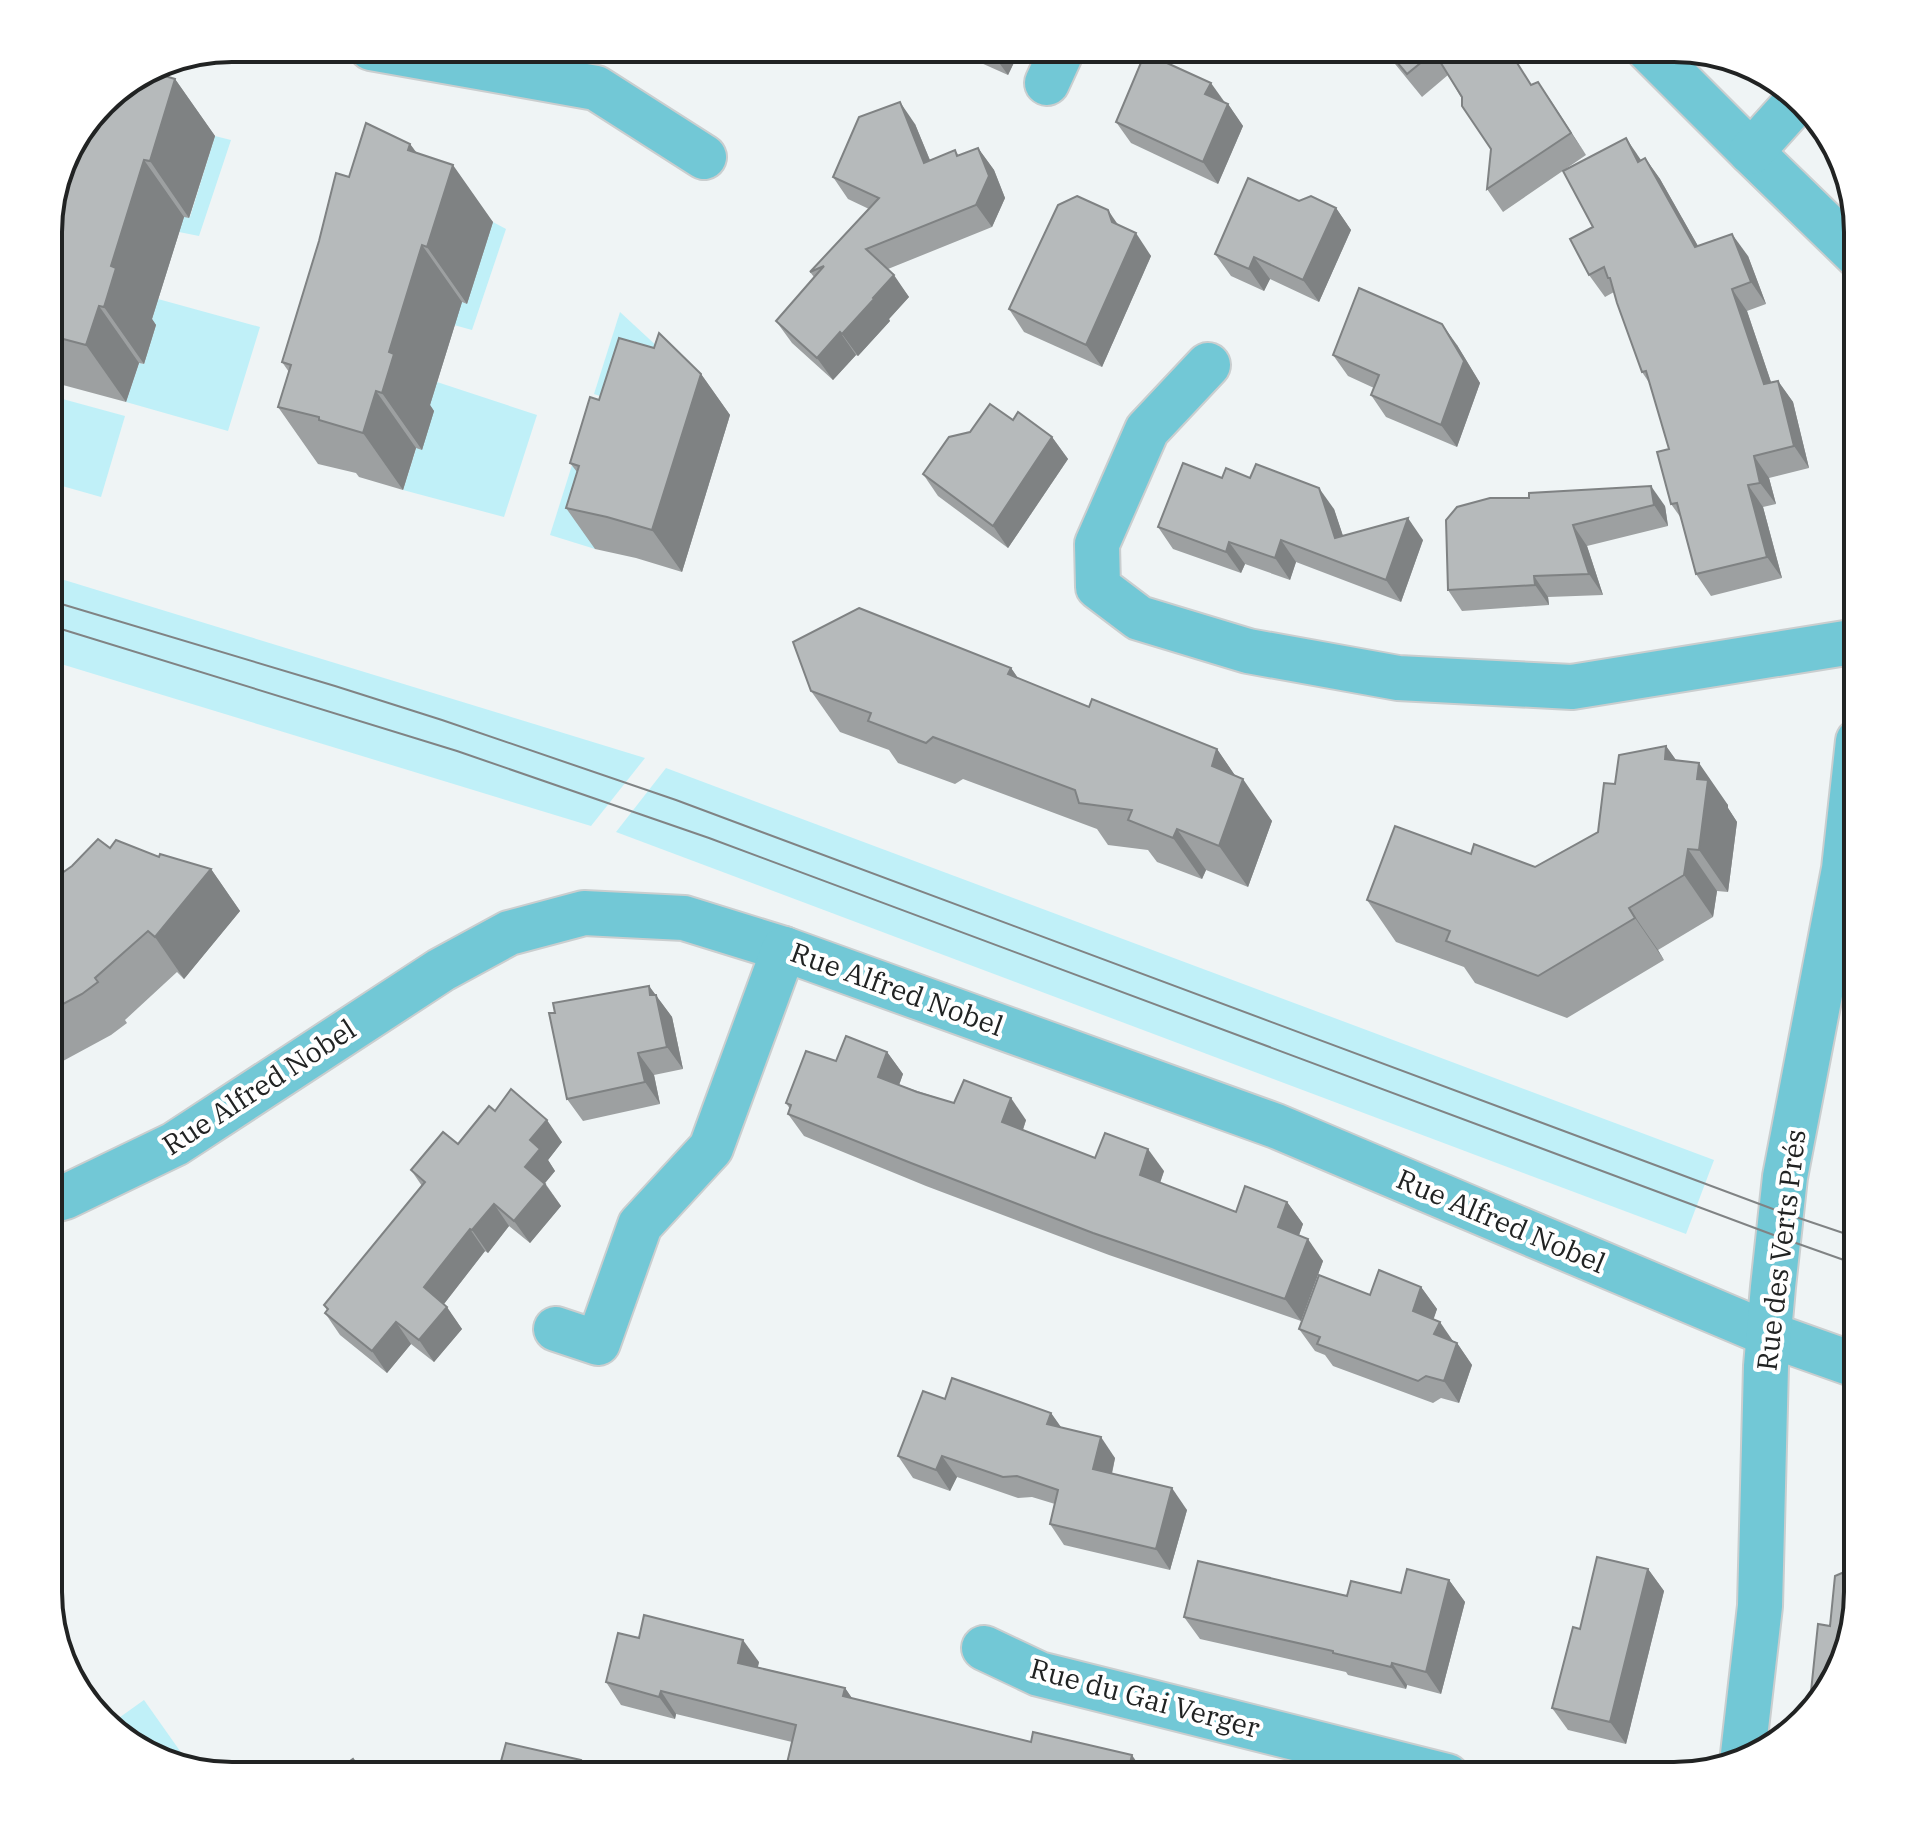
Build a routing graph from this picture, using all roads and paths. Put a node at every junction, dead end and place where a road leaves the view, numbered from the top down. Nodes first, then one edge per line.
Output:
1 (450, 62) edge
2 (1661, 62) edge
3 (1790, 108) edge
4 (1751, 152) junction
5 (704, 157) dead end
6 (1844, 242) edge
7 (1208, 365) dead end
8 (1844, 643) edge
9 (1844, 869) edge
10 (784, 949) junction
11 (62, 1198) edge
12 (556, 1329) dead end
13 (1768, 1334) junction
14 (1844, 1361) edge
15 (984, 1648) dead end
16 (1744, 1747) edge
17 (1391, 1762) edge

1 - 5 street
2 - 4 street
3 - 4 street
4 - 6 street
7 - 8 street
9 - 13 street, Rue des Verts Prés
10 - 11 street, Rue Alfred Nobel
10 - 12 street
10 - 13 street, Rue Alfred Nobel
13 - 14 street, Rue Alfred Nobel
13 - 16 street, Rue des Verts Prés
15 - 17 street, Rue du Gai Verger

